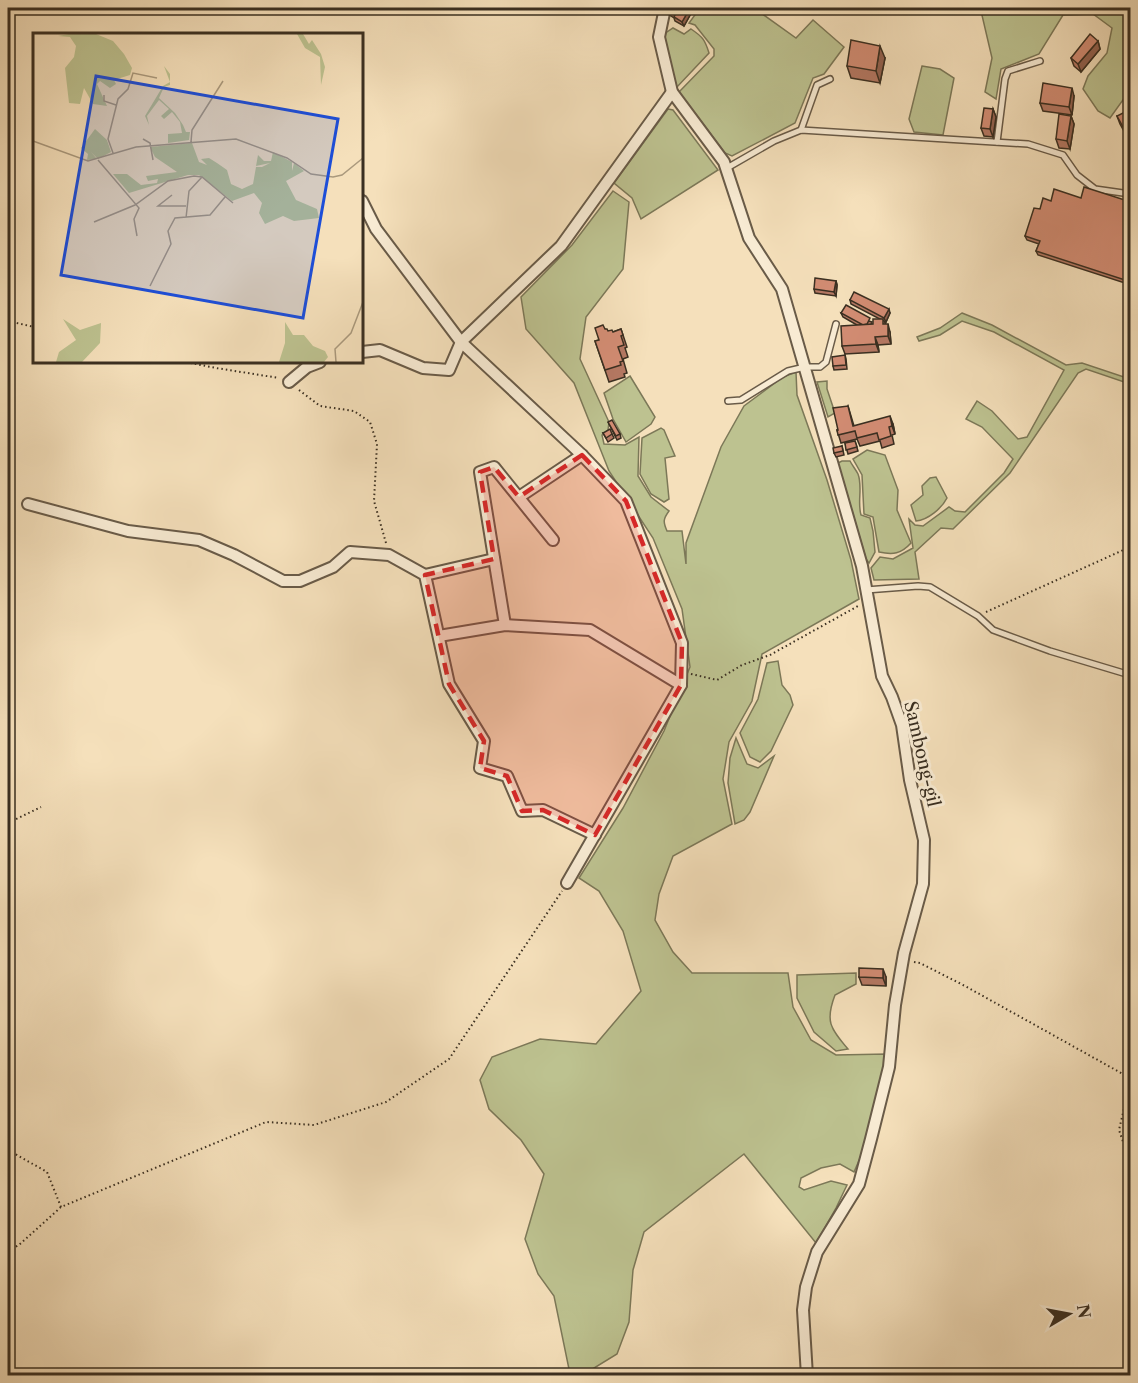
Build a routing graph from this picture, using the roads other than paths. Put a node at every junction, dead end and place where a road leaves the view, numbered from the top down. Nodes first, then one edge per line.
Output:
1 (665, 8) edge
2 (1040, 61) dead end
3 (830, 79) dead end
4 (672, 93) junction
5 (801, 130) junction
6 (997, 142) junction
7 (726, 168) junction
8 (1131, 194) edge
9 (363, 203) edge
10 (836, 324) dead end
11 (461, 342) junction
12 (363, 352) edge
13 (317, 363) edge
14 (805, 367) junction
15 (289, 382) road end
16 (728, 401) dead end
17 (582, 455) junction
18 (519, 497) junction
19 (28, 504) dead end
20 (553, 540) dead end
21 (494, 559) junction
22 (425, 575) junction
23 (867, 595) junction
24 (505, 625) junction
25 (439, 636) junction
26 (1131, 675) edge
27 (681, 685) junction
28 (595, 835) junction
29 (567, 884) road end
30 (807, 1376) edge

1 - 4 street
2 - 6 lane
3 - 5 lane
4 - 7 street, Sambong-gil
4 - 11 street
5 - 6 lane
5 - 7 lane
6 - 8 lane
7 - 14 street, Sambong-gil
9 - 11 street
10 - 14 lane
11 - 12 street
11 - 17 street
13 - 15 street
14 - 16 lane
14 - 23 street, Sambong-gil
17 - 18 street
17 - 27 street
18 - 20 street
18 - 21 street
19 - 22 street
21 - 22 street
21 - 24 street
22 - 25 street
23 - 26 lane
23 - 30 street, Sambong-gil
24 - 25 street
24 - 27 street
25 - 28 street
27 - 28 street
28 - 29 street

